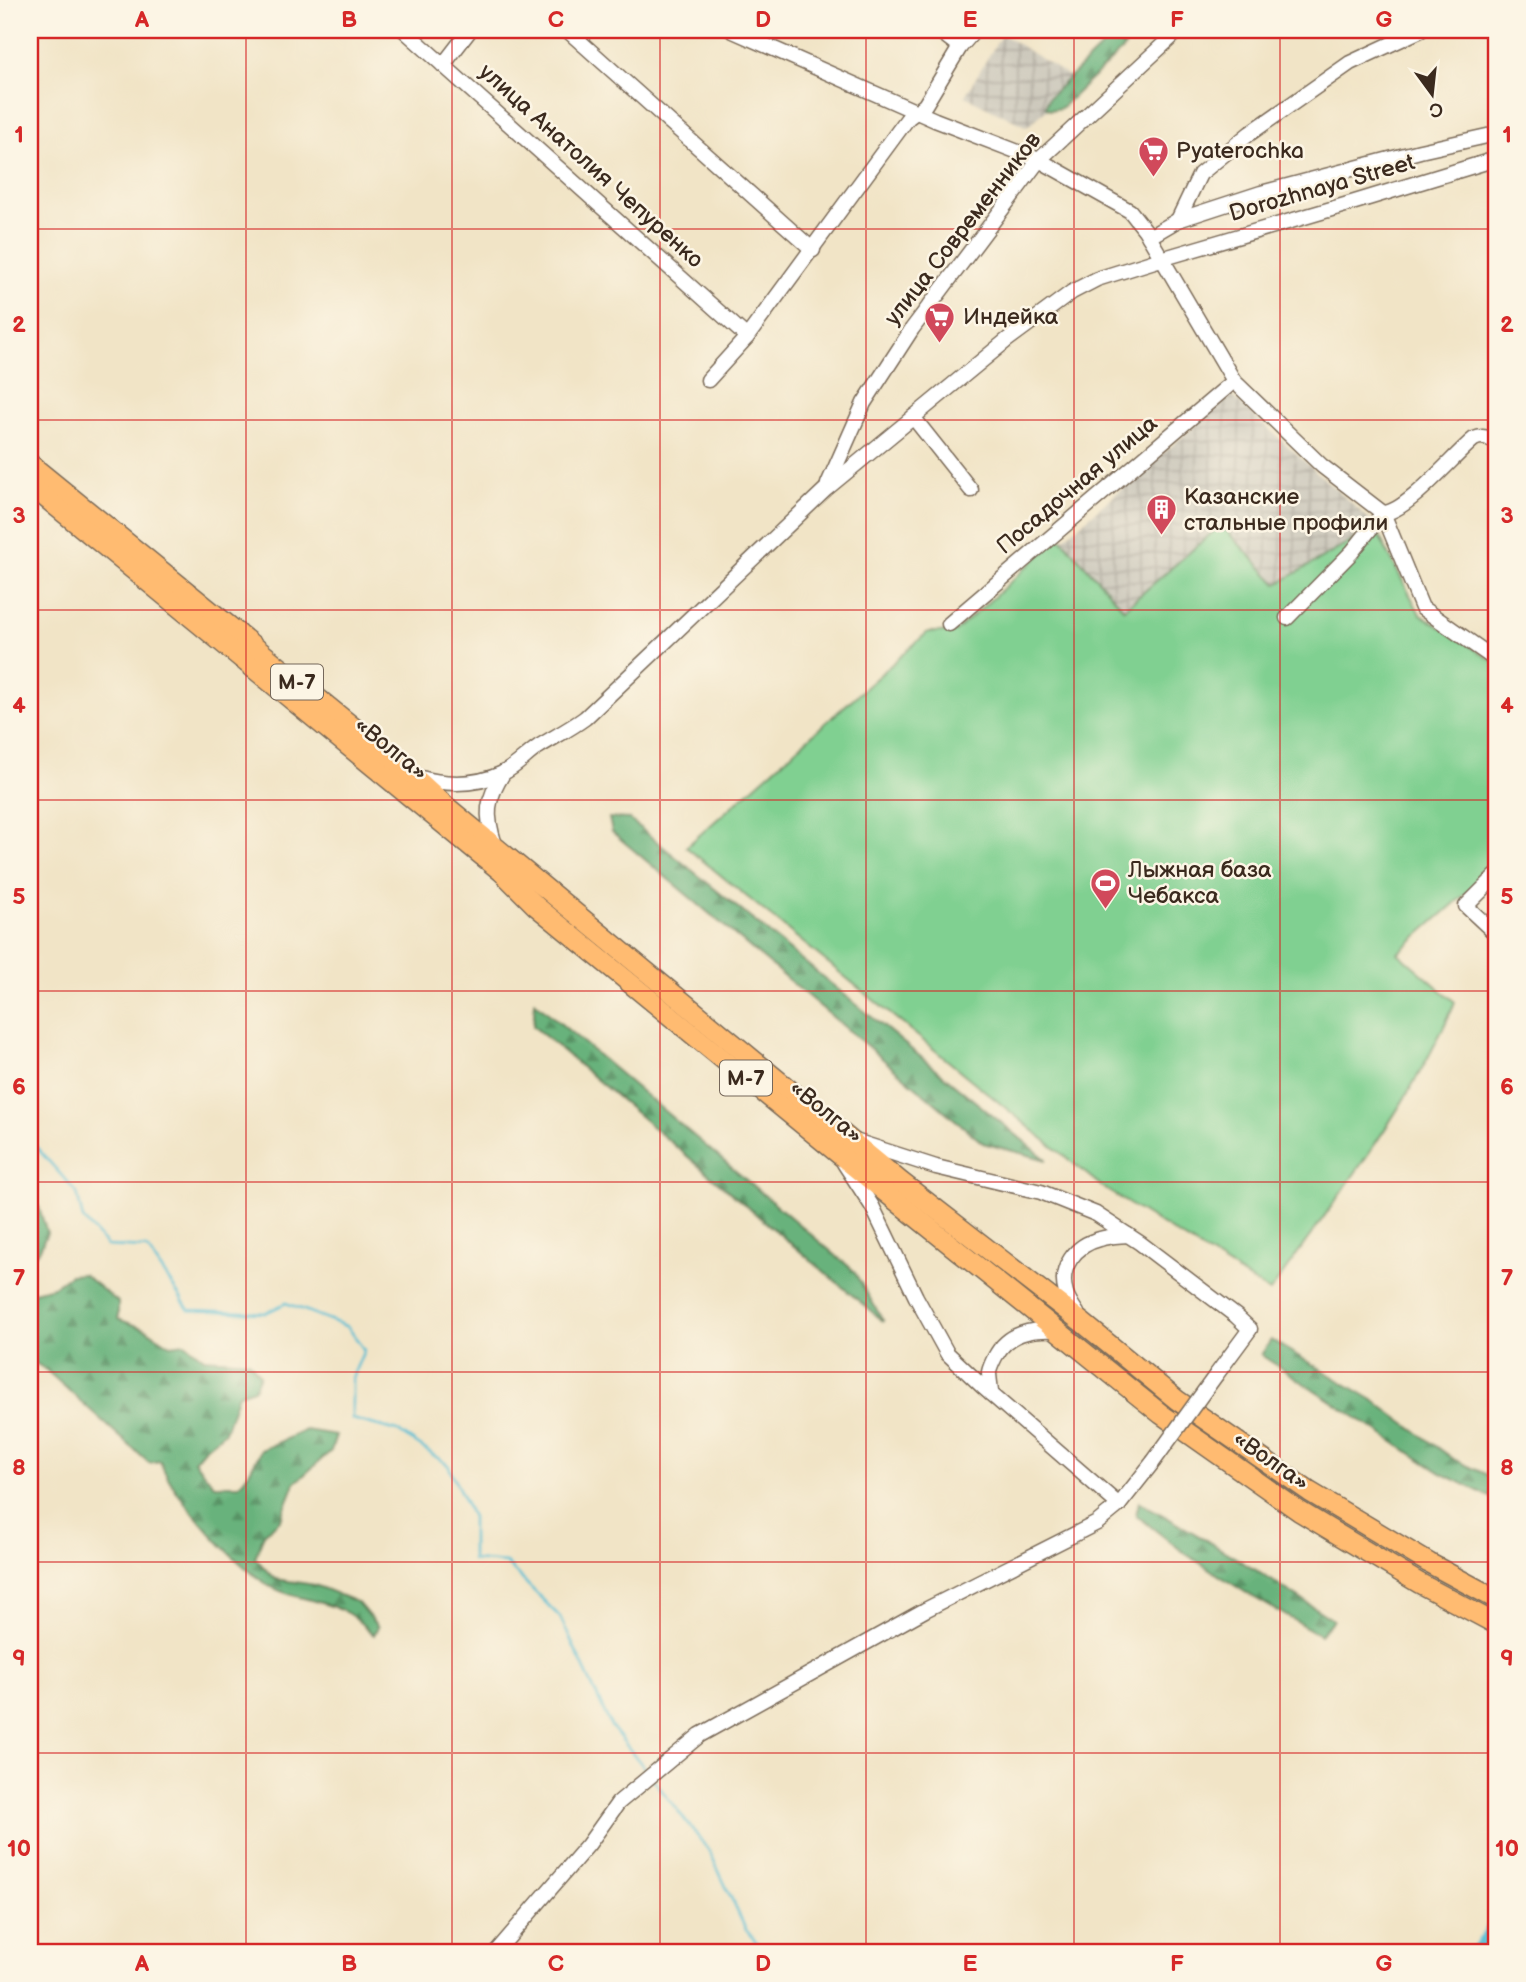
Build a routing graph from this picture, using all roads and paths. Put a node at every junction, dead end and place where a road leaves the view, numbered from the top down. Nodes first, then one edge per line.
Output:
1 (404, 30) edge
2 (470, 30) edge
3 (567, 30) edge
4 (731, 30) edge
5 (938, 30) edge
6 (975, 30) edge
7 (1179, 30) edge
8 (1421, 30) edge
9 (960, 47) junction
10 (443, 65) junction
11 (917, 112) junction
12 (1496, 134) edge
13 (1496, 159) edge
14 (1039, 160) junction
15 (1178, 220) junction
16 (1149, 237) junction
17 (813, 250) junction
18 (1161, 259) junction
19 (747, 337) junction
20 (708, 380) dead end
21 (1234, 381) junction
22 (914, 417) junction
23 (1496, 443) edge
24 (30, 464) edge
25 (30, 485) edge
26 (826, 489) junction
27 (971, 490) dead end
28 (1384, 513) junction
29 (1287, 618) dead end
30 (948, 624) dead end
31 (1496, 660) edge
32 (504, 772) junction
33 (412, 775) junction
34 (495, 845) junction
35 (1496, 876) edge
36 (1496, 934) edge
37 (842, 1145) junction
38 (1128, 1235) junction
39 (1083, 1323) junction
40 (1057, 1330) junction
41 (991, 1394) junction
42 (1119, 1505) junction
43 (1496, 1599) edge
44 (1496, 1624) edge
45 (496, 1952) edge

1 - 10 street, улица Анатолия Чепуренко
2 - 10 street
3 - 17 street
4 - 11 street
5 - 9 street
6 - 9 street
7 - 14 street, улица Современников
8 - 15 street
9 - 11 street
10 - 19 street, улица Анатолия Чепуренко
11 - 14 street
11 - 17 street
12 - 15 street
13 - 18 street, Dorozhnaya Street
14 - 16 street
14 - 26 street, улица Современников
15 - 16 street
16 - 18 street
17 - 19 street
18 - 21 street
18 - 22 street, Dorozhnaya Street
19 - 20 street
21 - 28 street
21 - 30 street, Посадочная улица
22 - 26 street, Dorozhnaya Street
22 - 27 street
23 - 28 street
24 - 33 highway, «Волга» / М-7
25 - 37 highway, «Волга» / М-7
26 - 32 street, Dorozhnaya Street
28 - 29 street
28 - 31 street
32 - 33 street
32 - 34 street
33 - 34 highway, «Волга» / М-7
34 - 37 highway, «Волга» / М-7
35 - 36 street
37 - 38 street
37 - 39 highway, «Волга» / М-7
37 - 40 highway, «Волга» / М-7
37 - 41 street
38 - 39 street
38 - 42 street, bridge
39 - 43 highway, «Волга» / М-7
40 - 41 street
40 - 44 highway, «Волга» / М-7
41 - 42 street
42 - 45 street

